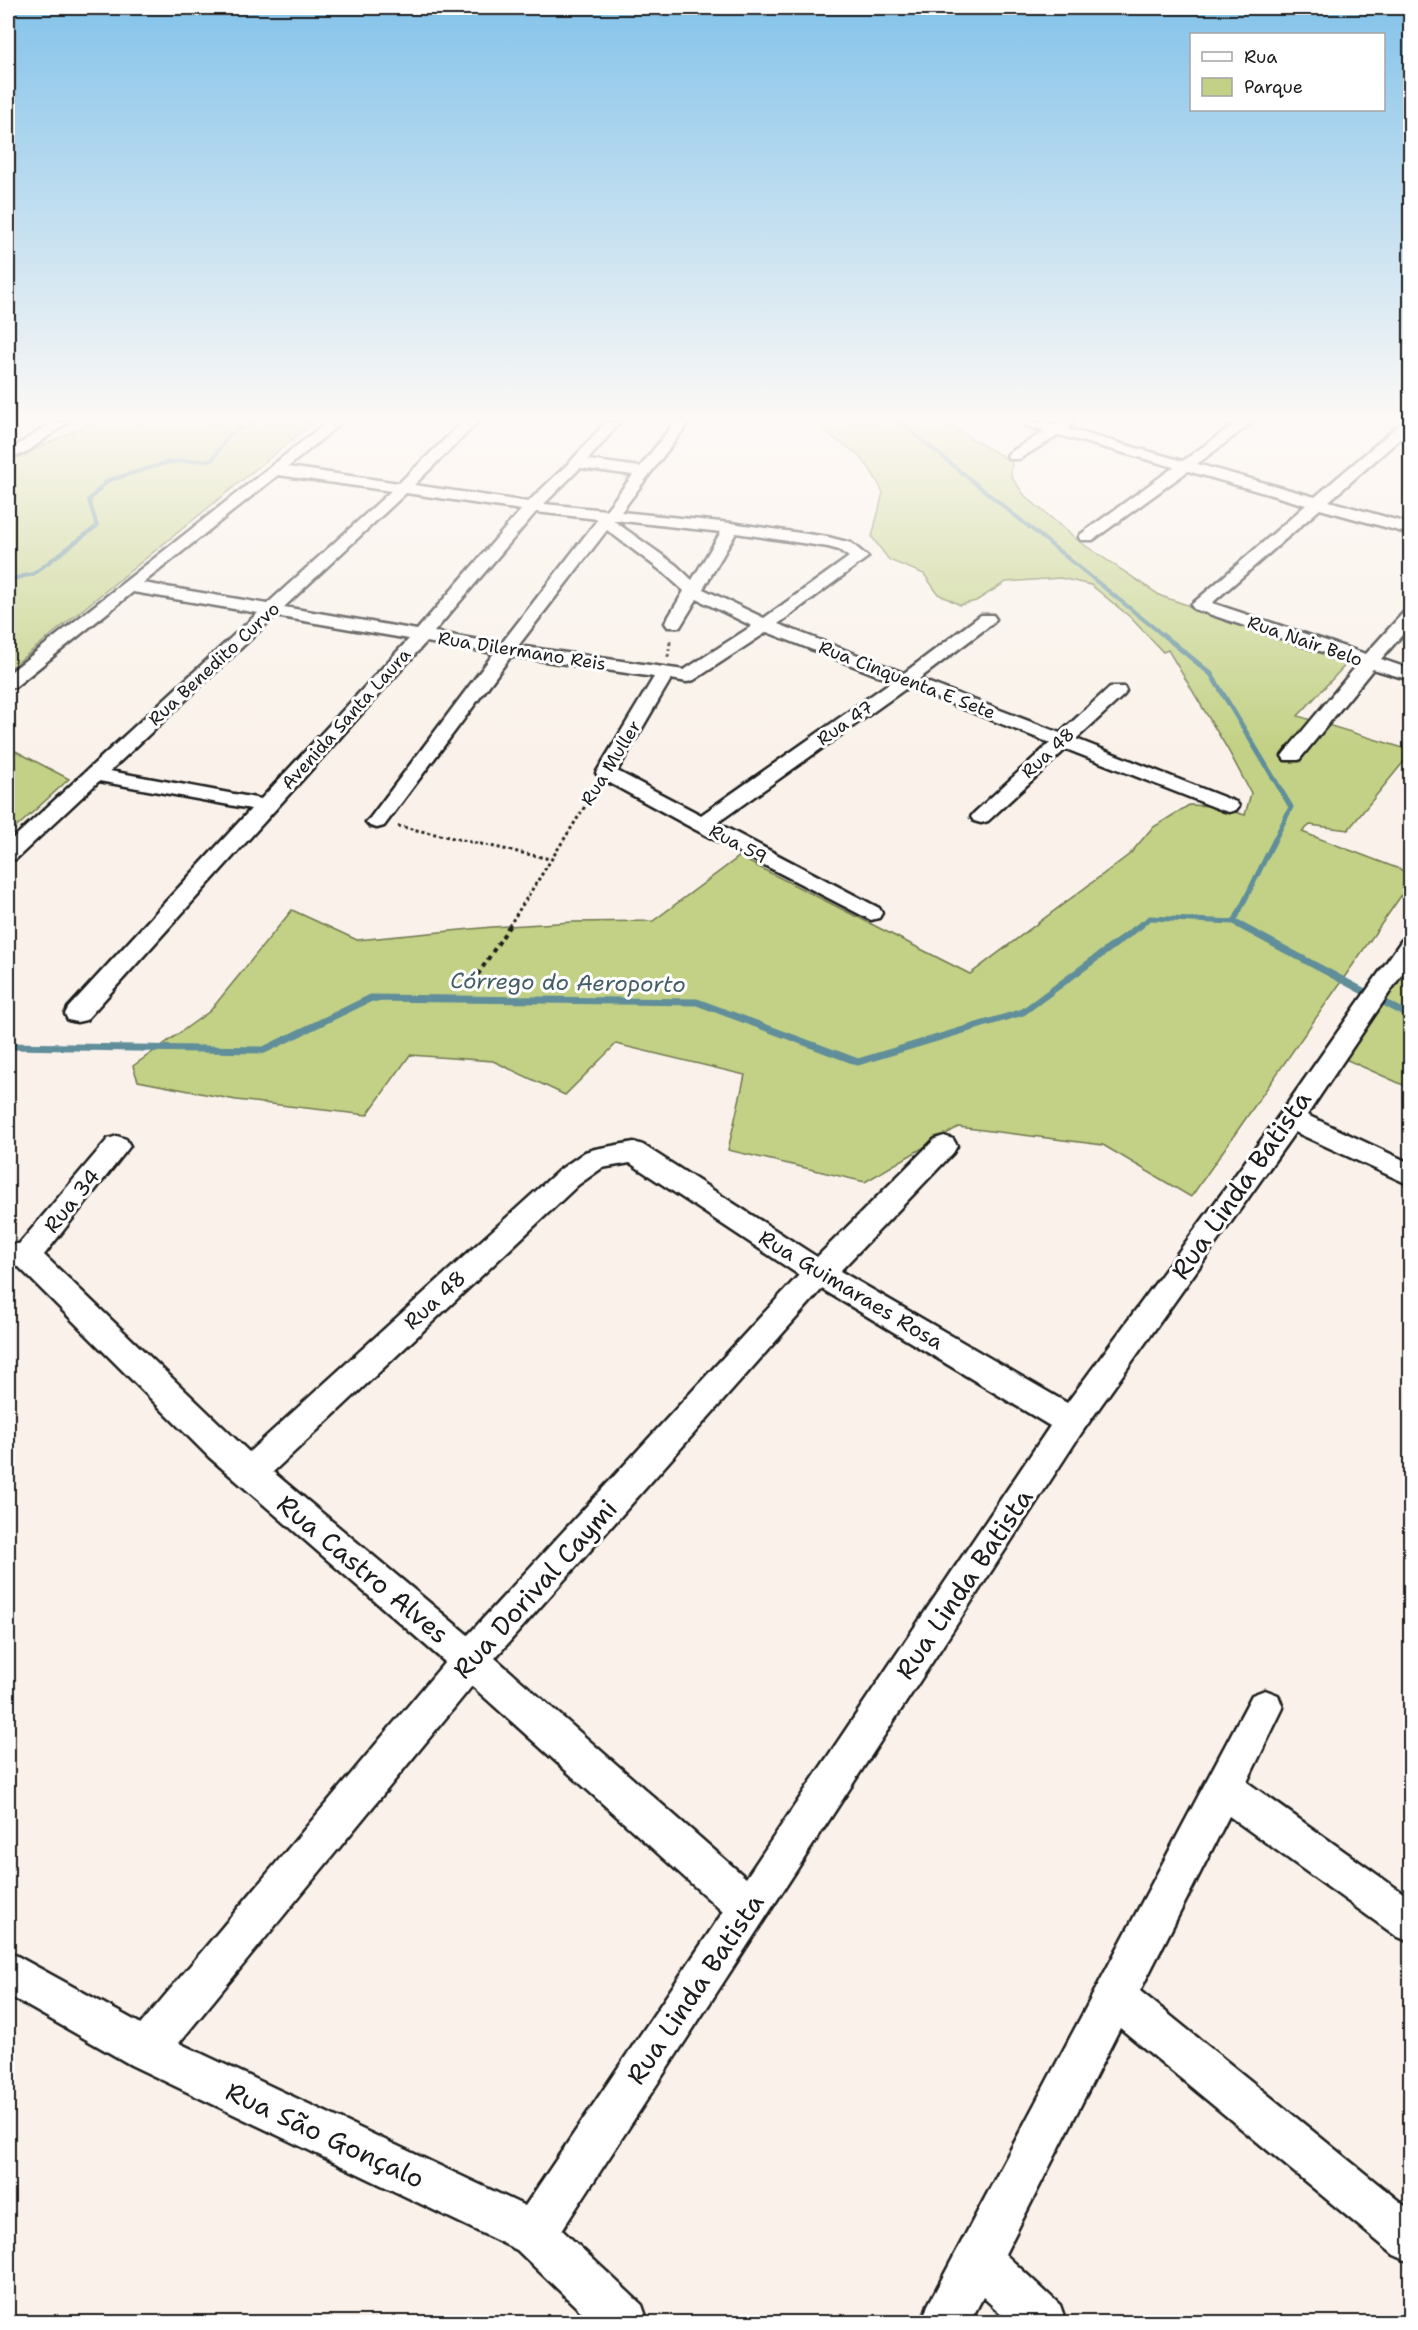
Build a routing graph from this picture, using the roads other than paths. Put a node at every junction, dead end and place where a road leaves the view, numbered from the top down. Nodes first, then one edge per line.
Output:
1 (199, 531) edge
2 (357, 531) edge
3 (512, 531) edge
4 (597, 531) edge
5 (621, 531) edge
6 (729, 531) edge
7 (750, 531) edge
8 (1096, 531) edge
9 (1286, 531) edge
10 (1087, 537) dead end
11 (129, 586) junction
12 (694, 591) junction
13 (272, 610) junction
14 (1410, 616) edge
15 (987, 620) dead end
16 (674, 623) road end
17 (765, 626) junction
18 (421, 636) junction
19 (506, 650) junction
20 (1369, 662) junction
21 (666, 673) junction
22 (1410, 675) edge
23 (906, 680) junction
24 (8, 682) edge
25 (1117, 691) dead end
26 (1062, 740) junction
27 (1292, 756) dead end
28 (606, 773) joint
29 (95, 774) junction
30 (266, 806) junction
31 (1229, 806) dead end
32 (981, 817) dead end
33 (377, 822) road end
34 (701, 825) junction
35 (8, 854) edge
36 (871, 913) dead end
37 (1410, 945) edge
38 (77, 1014) dead end
39 (1289, 1118) junction
40 (117, 1146) dead end
41 (944, 1146) dead end
42 (634, 1152) joint
43 (1410, 1175) edge
44 (17, 1256) edge
45 (819, 1273) junction
46 (1071, 1422) junction
47 (249, 1473) junction
48 (470, 1660) junction
49 (1265, 1708) dead end
50 (1223, 1788) junction
51 (749, 1908) junction
52 (1410, 1922) edge
53 (8, 1972) edge
54 (1115, 1997) junction
55 (146, 2050) junction
56 (533, 2234) junction
57 (1410, 2240) edge
58 (978, 2260) junction
59 (625, 2322) edge
60 (945, 2322) edge
61 (1043, 2322) edge

1 - 11 street
2 - 13 street, Rua Benedito Curvo
3 - 18 street, Avenida Santa Laura
4 - 19 street
5 - 12 street, Rua Cinquenta E Sete
6 - 12 street
7 - 17 street, Rua Dilermano Reis
8 - 10 street
9 - 20 street, Rua Nair Belo
11 - 13 street, Rua Dilermano Reis
11 - 24 street
12 - 16 street
12 - 17 street, Rua Cinquenta E Sete
13 - 18 street, Rua Dilermano Reis
13 - 29 street, Rua Benedito Curvo
14 - 20 street
15 - 23 street, Rua 47
17 - 21 street, Rua Dilermano Reis
17 - 23 street, Rua Cinquenta E Sete
18 - 19 street, Rua Dilermano Reis
18 - 30 street, Avenida Santa Laura
19 - 21 street, Rua Dilermano Reis
19 - 33 street
20 - 22 street, Rua Nair Belo
20 - 27 street
21 - 28 street, Rua Muller
23 - 26 street, Rua Cinquenta E Sete
23 - 34 street, Rua 47
25 - 26 street, Rua 48
26 - 31 street, Rua Cinquenta E Sete
26 - 32 street, Rua 48
28 - 34 street, Rua 59
29 - 30 street
29 - 35 street, Rua Benedito Curvo
30 - 38 street, Avenida Santa Laura
34 - 36 street, Rua 59
37 - 39 street, Rua Linda Batista
39 - 43 street
39 - 46 street, Rua Linda Batista
40 - 44 street, Rua 34
41 - 45 street, Rua Dorival Caymi
42 - 45 street, Rua Guimaraes Rosa
42 - 47 street, Rua 48
44 - 47 street, Rua Castro Alves
45 - 46 street, Rua Guimaraes Rosa
45 - 48 street, Rua Dorival Caymi
46 - 51 street, Rua Linda Batista
47 - 48 street, Rua Castro Alves
48 - 51 street, Rua Castro Alves
48 - 55 street, Rua Dorival Caymi
49 - 50 street
50 - 52 street
50 - 54 street
51 - 56 street, Rua Linda Batista
53 - 55 street, Rua São Gonçalo
54 - 57 street
54 - 58 street
55 - 56 street, Rua São Gonçalo
56 - 59 street, Rua São Gonçalo
58 - 60 street
58 - 61 street

